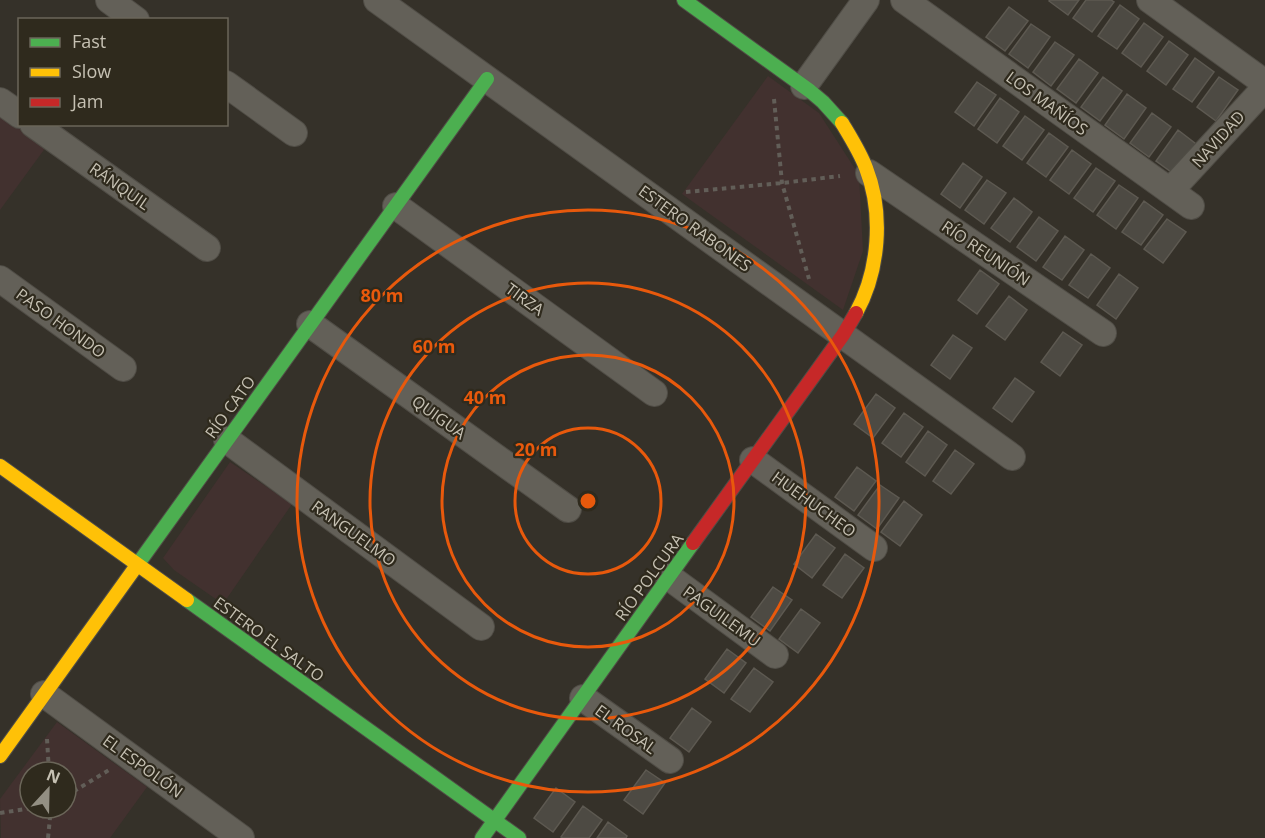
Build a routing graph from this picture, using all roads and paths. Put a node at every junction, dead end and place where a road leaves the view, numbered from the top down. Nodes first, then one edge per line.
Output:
1 (109, 0) edge
2 (377, 0) edge
3 (684, 0) edge
4 (866, 0) edge
5 (904, 0) edge
6 (1150, 0) edge
7 (133, 18) edge
8 (771, 62) junction
9 (487, 79) junction
10 (1265, 82) edge
11 (228, 85) edge
12 (804, 86) junction
13 (1265, 88) edge
14 (0, 101) edge
15 (18, 114) edge
16 (36, 126) edge
17 (294, 132) dead end
18 (869, 173) junction
19 (782, 183) junction
20 (650, 196) junction
21 (1180, 199) joint
22 (396, 206) junction
23 (207, 248) dead end
24 (0, 279) edge
25 (820, 319) junction
26 (310, 324) junction
27 (1103, 333) dead end
28 (843, 335) junction
29 (123, 368) dead end
30 (654, 393) dead end
31 (227, 440) junction
32 (1012, 457) dead end
33 (753, 460) junction
34 (0, 466) edge
35 (568, 509) dead end
36 (874, 548) dead end
37 (137, 565) junction
38 (669, 577) junction
39 (481, 627) dead end
40 (775, 655) dead end
41 (44, 694) junction
42 (583, 698) junction
43 (0, 756) edge
44 (131, 758) junction
45 (669, 760) dead end
46 (78, 789) edge
47 (18, 810) edge
48 (0, 813) edge
49 (50, 820) edge
50 (495, 821) junction
51 (48, 838) edge
52 (241, 838) edge
53 (482, 838) edge
54 (519, 838) edge

1 - 7 street
2 - 9 street, ESTERO RABONES
3 - 8 street, RÍO POLCURA
4 - 12 street
5 - 21 street, LOS MAÑÍOS
6 - 10 street
8 - 12 street, RÍO POLCURA
8 - 19 path
9 - 20 street, ESTERO RABONES
9 - 22 street, RÍO CATO
11 - 17 street
12 - 18 street, RÍO POLCURA
13 - 21 street, NAVIDAD
14 - 15 street
16 - 23 street, RÁNQUIL
18 - 19 path
18 - 27 street, RÍO REUNIÓN
18 - 28 street, RÍO POLCURA
19 - 20 path
19 - 25 path
20 - 25 street, ESTERO RABONES
22 - 26 street, RÍO CATO
22 - 30 street, TIRZA
24 - 29 street, PASO HONDO
25 - 28 street, ESTERO RABONES
26 - 31 street, RÍO CATO
26 - 35 street, QUIGUA
28 - 32 street, ESTERO RABONES
28 - 33 street, RÍO POLCURA
31 - 37 street, RÍO CATO
31 - 39 street, RANGUELMO
33 - 36 street, HUEHUCHEO
33 - 38 street, RÍO POLCURA
34 - 37 street, ESTERO EL SALTO
37 - 41 street, RÍO CATO
37 - 50 street, ESTERO EL SALTO
38 - 40 street, PAGUILEMU
38 - 42 street, RÍO POLCURA
41 - 43 street, RÍO CATO
41 - 44 street, EL ESPOLÓN
42 - 45 street, EL ROSAL
42 - 50 street, RÍO POLCURA
44 - 46 path
44 - 52 street, EL ESPOLÓN
47 - 48 path
49 - 51 path
50 - 53 street, RÍO POLCURA
50 - 54 street, ESTERO EL SALTO

